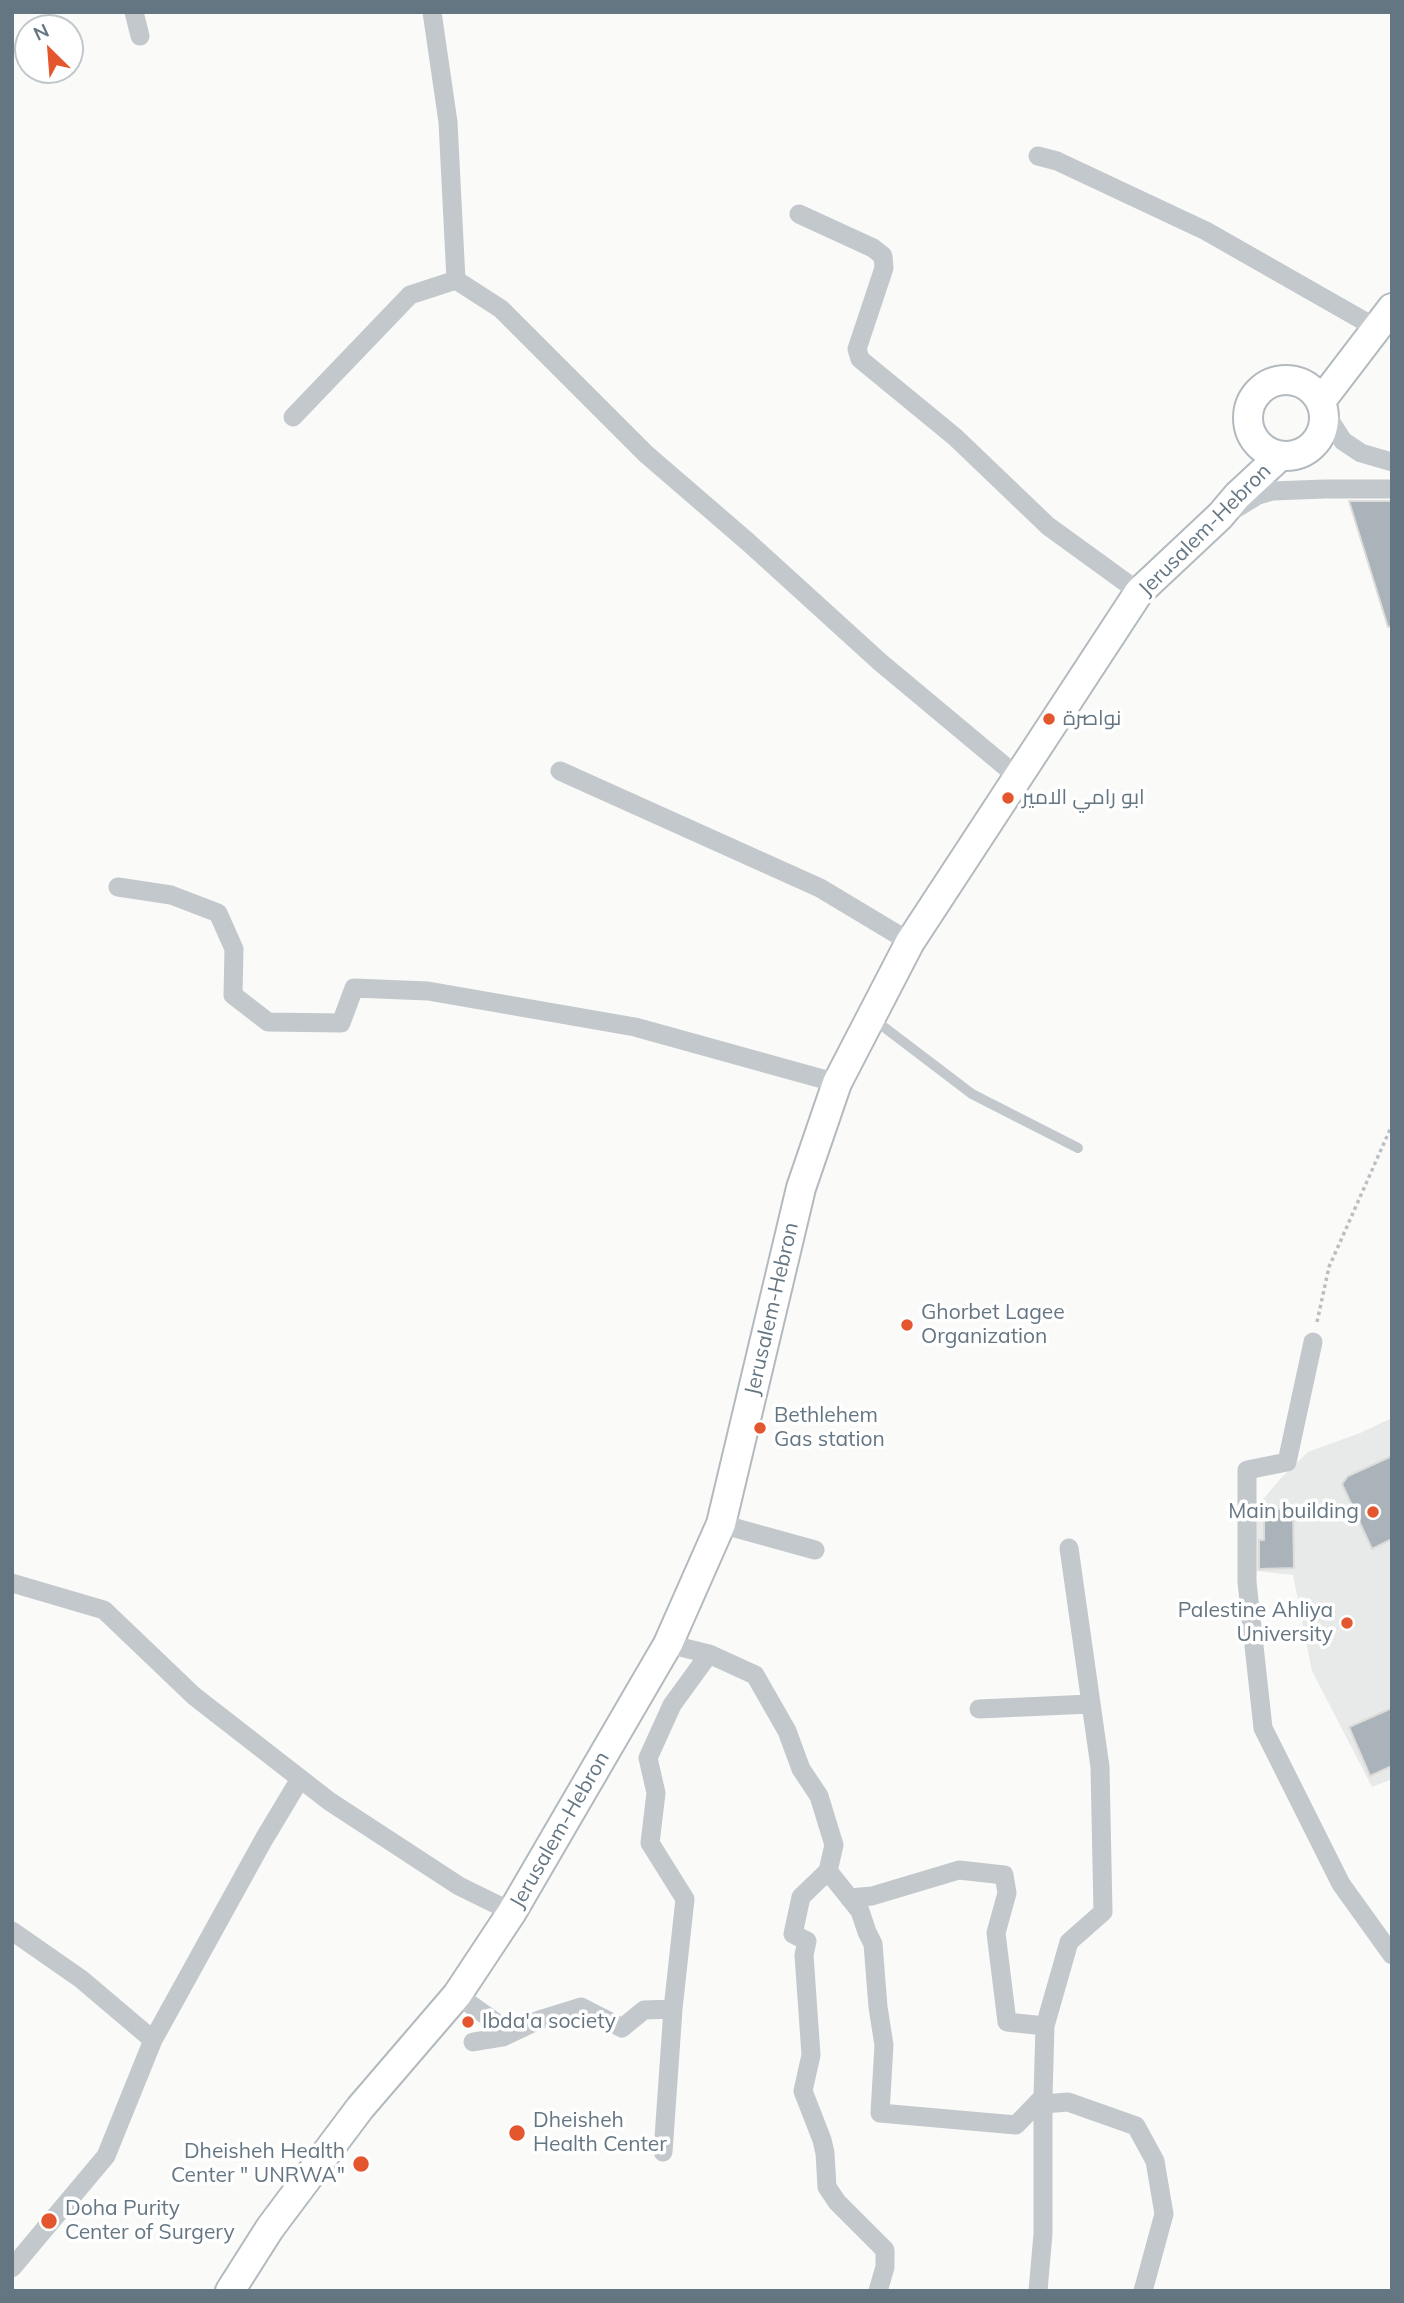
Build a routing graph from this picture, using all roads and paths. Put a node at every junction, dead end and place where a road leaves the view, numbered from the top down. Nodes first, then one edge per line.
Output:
1 (134, 12) edge
2 (432, 12) edge
3 (141, 36) dead end
4 (1038, 156) dead end
5 (799, 214) dead end
6 (456, 280) junction
7 (1385, 318) edge
8 (1323, 407) junction
9 (293, 416) dead end
10 (1280, 456) junction
11 (1392, 462) edge
12 (1392, 489) edge
13 (1220, 516) junction
14 (1139, 592) junction
15 (560, 771) dead end
16 (1019, 778) junction
17 (118, 887) dead end
18 (910, 942) junction
19 (872, 1017) junction
20 (837, 1083) junction
21 (1392, 1125) edge
22 (1078, 1148) dead end
23 (1313, 1342) joint
24 (721, 1524) junction
25 (1069, 1548) dead end
26 (815, 1550) dead end
27 (12, 1583) edge
28 (668, 1644) junction
29 (709, 1654) junction
30 (1090, 1704) junction
31 (979, 1709) dead end
32 (300, 1779) junction
33 (828, 1871) junction
34 (849, 1898) junction
35 (512, 1912) junction
36 (12, 1931) edge
37 (1392, 1955) edge
38 (457, 1995) junction
39 (673, 2009) junction
40 (1045, 2026) junction
41 (503, 2037) junction
42 (153, 2040) junction
43 (473, 2042) dead end
44 (1043, 2101) junction
45 (663, 2152) dead end
46 (12, 2268) edge
47 (230, 2291) edge
48 (878, 2291) edge
49 (1038, 2291) edge
50 (1143, 2291) edge

1 - 3 street
2 - 6 street
4 - 7 street
5 - 14 street
6 - 9 street
6 - 16 street
7 - 8 main road
8 - 10 main road
8 - 10 main road
8 - 11 street
10 - 13 main road, Jerusalem-Hebron
12 - 13 street
13 - 14 main road, Jerusalem-Hebron
14 - 16 main road, Jerusalem-Hebron
15 - 18 street
16 - 18 main road, Jerusalem-Hebron
17 - 20 street
18 - 19 main road, Jerusalem-Hebron
19 - 20 main road, Jerusalem-Hebron
19 - 22 lane
20 - 24 main road, Jerusalem-Hebron
21 - 23 path
23 - 37 street
24 - 26 street
24 - 28 main road, Jerusalem-Hebron
25 - 30 street
27 - 32 street
28 - 29 street
28 - 35 main road, Jerusalem-Hebron
29 - 33 street
29 - 39 street
30 - 31 street
30 - 40 street
32 - 35 street
32 - 42 street
33 - 34 street
33 - 48 street
34 - 40 street
34 - 44 street
35 - 38 main road, Jerusalem-Hebron
36 - 42 street
38 - 41 street
38 - 47 main road, Jerusalem-Hebron
39 - 41 street
39 - 45 street
40 - 44 street
41 - 43 street
42 - 46 street
44 - 49 street
44 - 50 street

